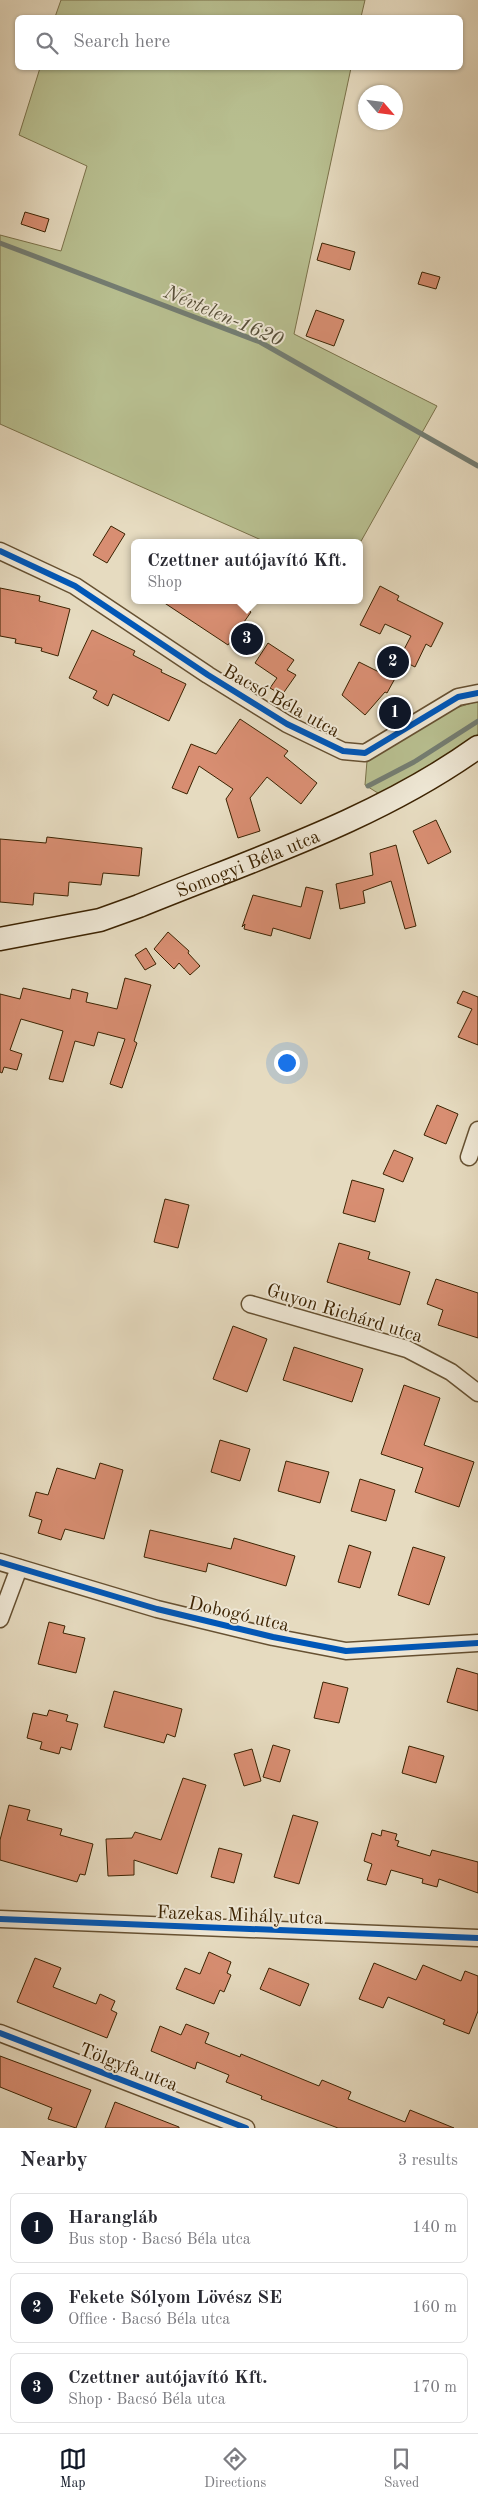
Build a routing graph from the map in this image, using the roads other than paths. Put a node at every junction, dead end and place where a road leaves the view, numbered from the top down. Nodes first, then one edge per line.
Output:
1 (0, 551) edge
2 (478, 693) edge
3 (478, 747) edge
4 (0, 939) edge
5 (478, 1130) edge
6 (469, 1157) dead end
7 (250, 1304) dead end
8 (478, 1393) edge
9 (0, 1562) edge
10 (19, 1568) junction
11 (0, 1619) edge
12 (478, 1643) edge
13 (0, 1919) edge
14 (478, 1938) edge
15 (0, 2032) edge
16 (246, 2128) edge

1 - 2 street, Bacsó Béla utca
3 - 4 main road, Somogyi Béla utca
5 - 6 street
7 - 8 street, Guyon Richárd utca
9 - 10 street, Dobogó utca
10 - 11 street
10 - 12 street, Dobogó utca
13 - 14 street, Fazekas Mihály utca
15 - 16 street, Tölgyfa utca

